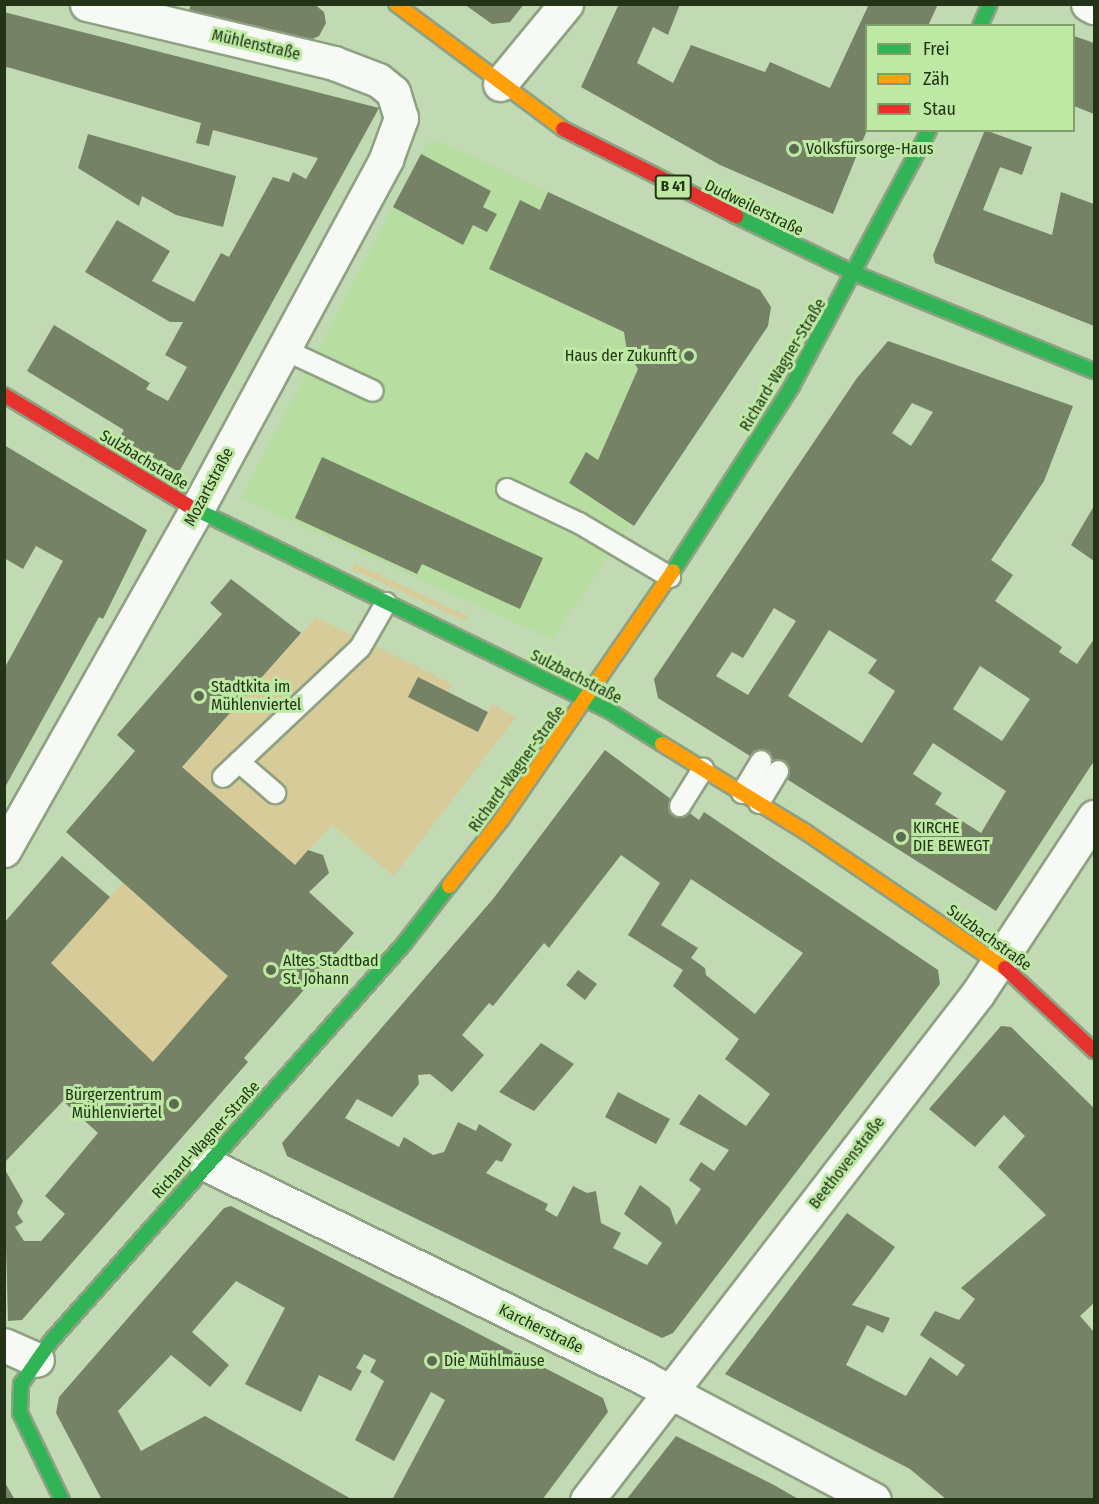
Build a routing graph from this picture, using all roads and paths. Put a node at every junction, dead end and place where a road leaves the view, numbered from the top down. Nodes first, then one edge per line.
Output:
1 (87, 4) edge
2 (396, 4) edge
3 (566, 4) edge
4 (990, 4) edge
5 (1088, 4) edge
6 (1095, 7) edge
7 (981, 24) edge
8 (500, 84) junction
9 (401, 118) joint
10 (928, 132) edge
11 (856, 274) junction
12 (283, 349) junction
13 (1095, 371) edge
14 (373, 391) dead end
15 (4, 395) edge
16 (507, 489) dead end
17 (196, 511) junction
18 (670, 577) junction
19 (386, 603) junction
20 (587, 700) junction
21 (761, 761) dead end
22 (239, 762) junction
23 (703, 769) junction
24 (778, 771) dead end
25 (223, 777) dead end
26 (276, 793) dead end
27 (750, 798) junction
28 (680, 806) dead end
29 (1095, 817) edge
30 (4, 850) edge
31 (997, 961) junction
32 (1093, 1047) edge
33 (206, 1164) junction
34 (4, 1345) edge
35 (38, 1360) junction
36 (671, 1392) junction
37 (12, 1406) edge
38 (62, 1500) edge
39 (587, 1500) edge
40 (874, 1500) edge

1 - 9 street, Mühlenstraße
2 - 8 main road, Dudweilerstraße / B 41
3 - 8 street
4 - 7 main road
5 - 6 street
8 - 11 main road, Dudweilerstraße / B 41
9 - 12 street, Mozartstraße
10 - 11 main road, Richard-Wagner-Straße
11 - 13 main road, Dudweilerstraße / B 41
11 - 18 main road, Richard-Wagner-Straße
12 - 14 lane
12 - 17 street, Mozartstraße
15 - 17 main road, Sulzbachstraße
16 - 18 lane
17 - 19 main road, Sulzbachstraße
17 - 30 street, Mozartstraße
18 - 20 main road, Richard-Wagner-Straße
19 - 20 main road, Sulzbachstraße
19 - 22 lane
20 - 23 main road, Sulzbachstraße
20 - 33 main road, Richard-Wagner-Straße
21 - 27 lane
22 - 25 lane
22 - 26 lane
23 - 27 main road, Sulzbachstraße
23 - 28 lane
24 - 27 lane
27 - 31 main road, Sulzbachstraße
29 - 31 street, Beethovenstraße
31 - 32 main road, Sulzbachstraße
31 - 36 street, Beethovenstraße
33 - 35 main road, Richard-Wagner-Straße
33 - 36 street, Karcherstraße
34 - 35 street
35 - 37 main road, Richard-Wagner-Straße
36 - 39 street, Beethovenstraße
36 - 40 street, Karcherstraße
37 - 38 main road

